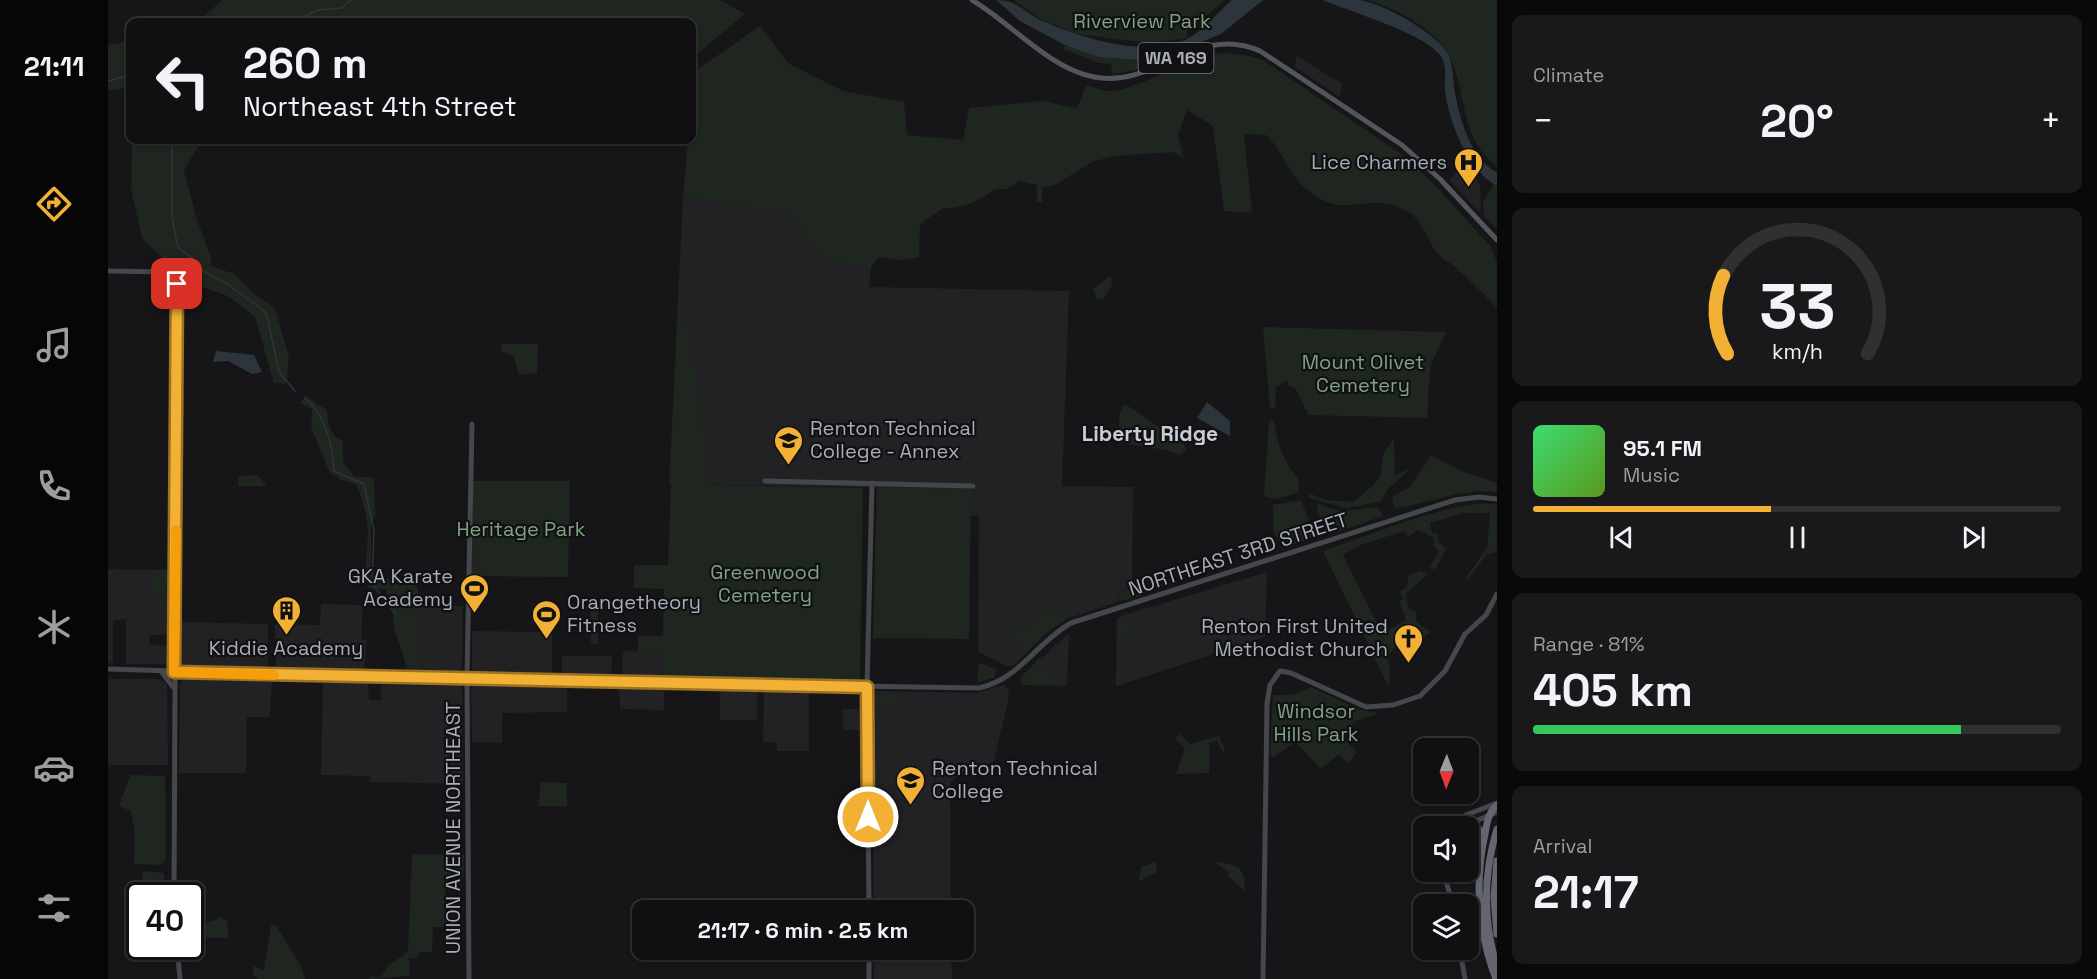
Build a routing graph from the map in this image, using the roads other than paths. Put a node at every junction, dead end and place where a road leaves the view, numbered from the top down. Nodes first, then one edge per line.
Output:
1 (972, 0) edge
2 (1497, 240) edge
3 (108, 271) edge
4 (472, 424) dead end
5 (765, 481) dead end
6 (872, 483) junction
7 (973, 486) dead end
8 (1497, 499) edge
9 (1497, 594) edge
10 (108, 669) edge
11 (161, 671) junction
12 (174, 672) junction
13 (185, 672) junction
14 (467, 680) junction
15 (867, 687) junction
16 (174, 688) junction
17 (1497, 804) edge
18 (1497, 812) edge
19 (1489, 815) junction
20 (1465, 816) edge
21 (1479, 819) edge
22 (1497, 830) edge
23 (1479, 831) edge
24 (1483, 844) junction
25 (1497, 861) edge
26 (174, 882) edge
27 (869, 900) edge
28 (1497, 934) edge
29 (178, 960) edge
30 (869, 960) edge
31 (1462, 960) edge
32 (1497, 967) edge
33 (180, 979) edge
34 (469, 979) edge
35 (869, 979) edge
36 (1263, 979) edge
37 (1465, 979) edge
38 (1496, 979) edge

1 - 2 main road, WA 169
3 - 12 street
4 - 14 street, UNION AVENUE NORTHEAST
5 - 6 street
6 - 7 street
6 - 15 street
8 - 15 street, NORTHEAST 3RD STREET
9 - 36 street
10 - 11 street, NORTHEAST 3RD STREET
11 - 12 street, NORTHEAST 3RD STREET
11 - 16 street
12 - 13 street, NORTHEAST 3RD STREET
12 - 16 street
13 - 14 street, NORTHEAST 3RD STREET
13 - 16 street
14 - 15 street, NORTHEAST 3RD STREET
14 - 34 street, UNION AVENUE NORTHEAST
15 - 27 street
16 - 26 street
17 - 19 highway
17 - 20 street
18 - 19 street
19 - 21 street
19 - 24 highway
22 - 32 highway
23 - 24 highway
24 - 38 highway
25 - 28 highway
29 - 33 street
30 - 35 street
31 - 37 street

